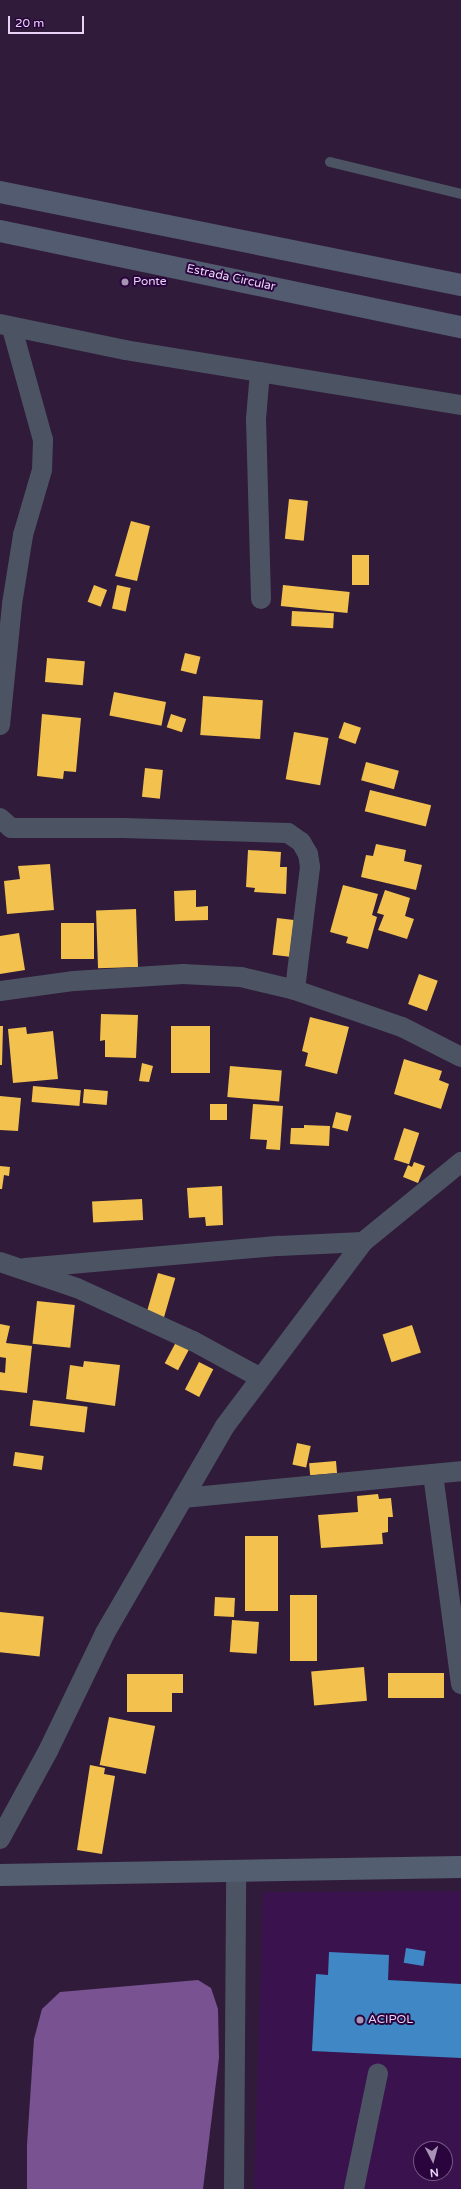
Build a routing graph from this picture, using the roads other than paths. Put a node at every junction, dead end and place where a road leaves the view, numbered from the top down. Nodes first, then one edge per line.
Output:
1 (330, 162) dead end
2 (0, 192) edge
3 (461, 194) edge
4 (0, 232) edge
5 (461, 285) edge
6 (6, 326) edge
7 (461, 327) edge
8 (260, 372) junction
9 (461, 405) edge
10 (261, 599) dead end
11 (0, 725) edge
12 (0, 818) edge
13 (295, 990) junction
14 (0, 991) edge
15 (461, 1057) edge
16 (461, 1162) edge
17 (362, 1242) junction
18 (0, 1262) edge
19 (25, 1268) junction
20 (260, 1378) junction
21 (461, 1471) edge
22 (433, 1474) junction
23 (183, 1498) junction
24 (461, 1684) edge
25 (0, 1838) edge
26 (461, 1867) edge
27 (236, 1871) junction
28 (0, 1876) edge
29 (378, 2072) dead end
30 (234, 2189) edge
31 (354, 2189) edge

1 - 3 lane
2 - 5 main road
4 - 7 main road, Estrada Circular
6 - 8 street
6 - 11 street
8 - 9 street
8 - 10 street
12 - 13 street
13 - 14 street
13 - 15 street
16 - 17 street
17 - 19 street
17 - 20 street
18 - 19 street
19 - 20 street
20 - 23 street
21 - 22 street
22 - 23 street
22 - 24 street
23 - 25 street
26 - 27 street
27 - 28 street
27 - 30 street
29 - 31 street

